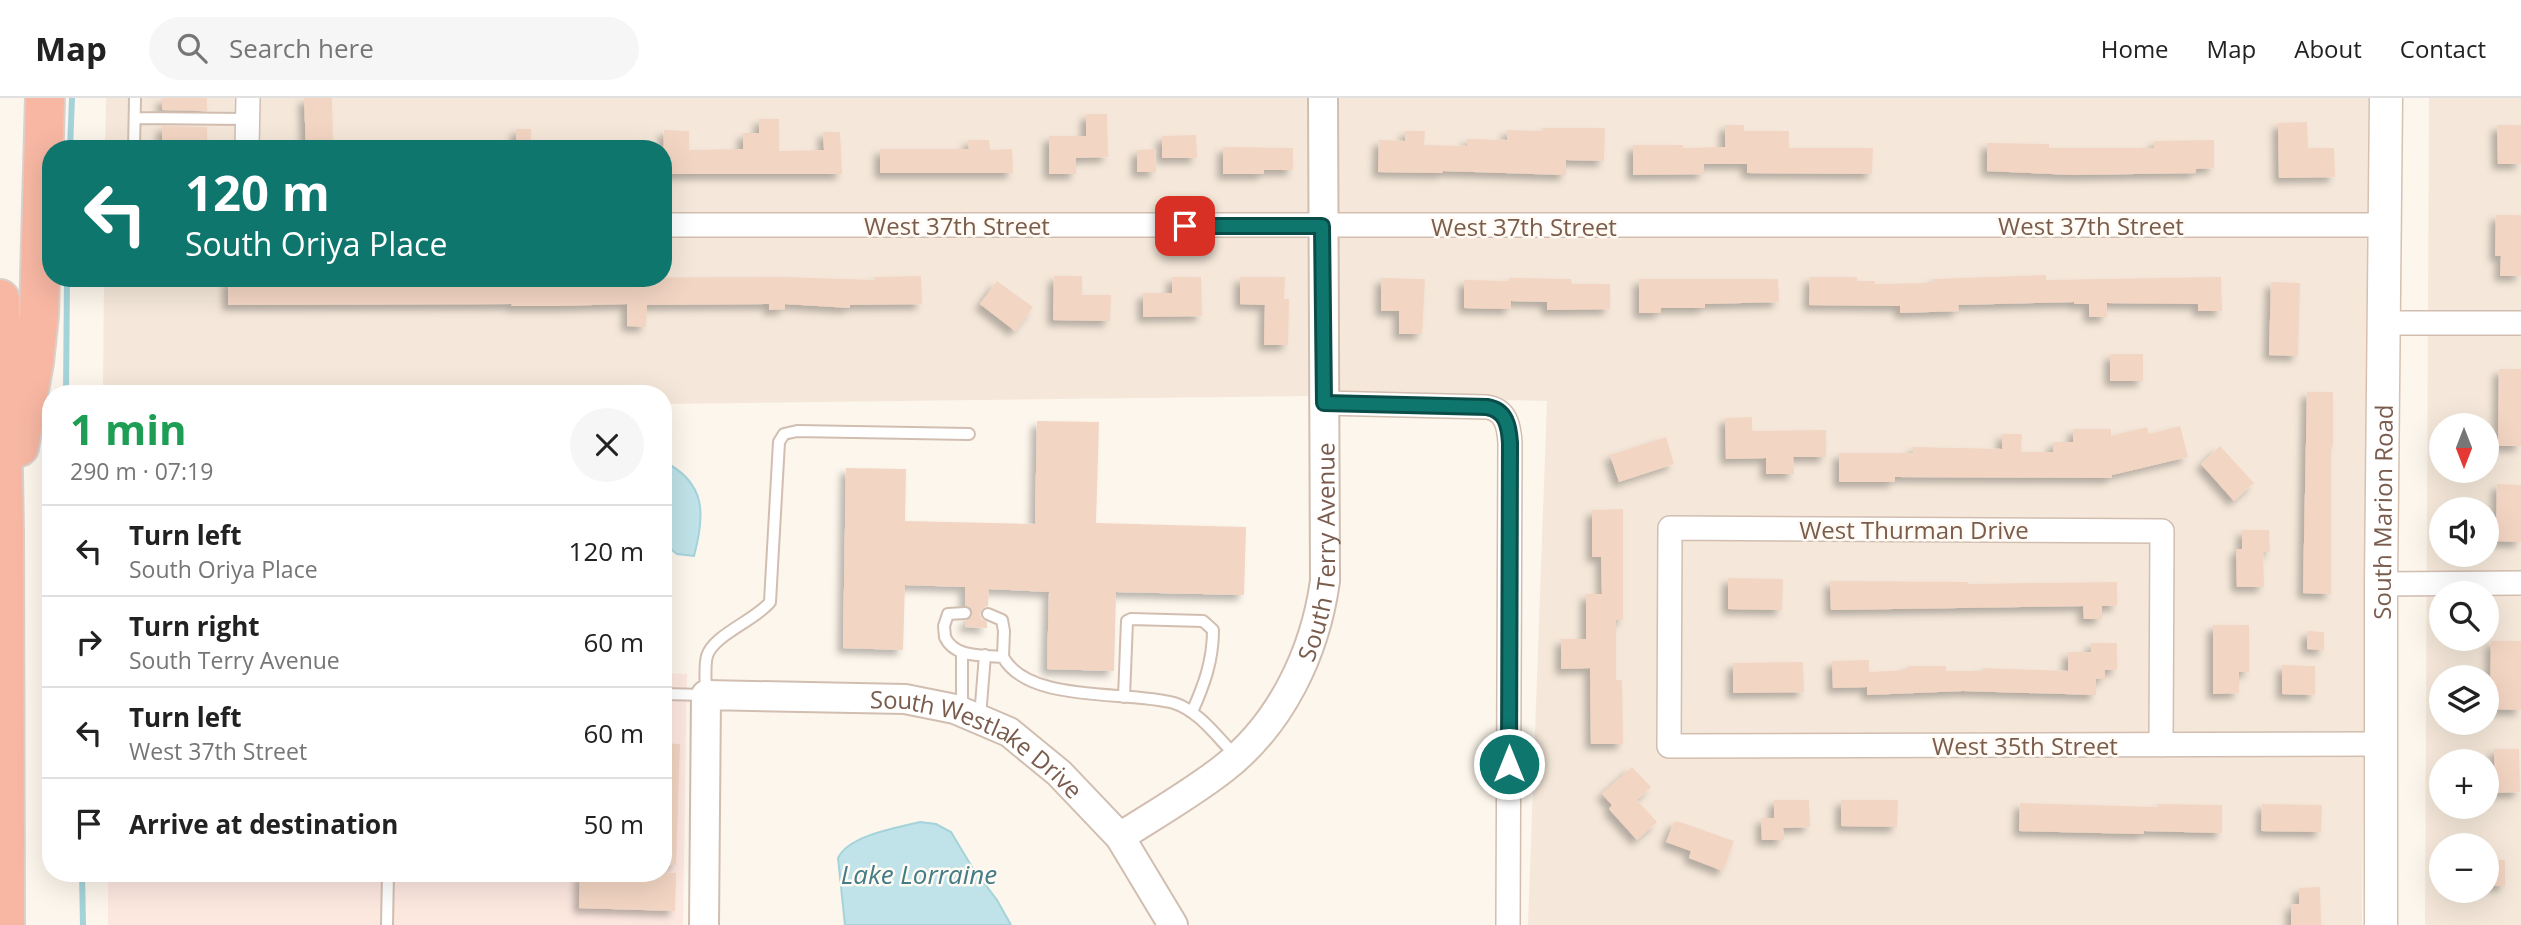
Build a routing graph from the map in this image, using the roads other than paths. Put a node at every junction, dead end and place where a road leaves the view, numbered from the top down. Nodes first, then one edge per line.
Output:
1 (45, 98) edge
2 (135, 98) edge
3 (1322, 98) edge
4 (2386, 98) edge
5 (248, 108) edge
6 (135, 118) junction
7 (44, 140) edge
8 (134, 140) edge
9 (247, 140) edge
10 (42, 189) edge
11 (672, 225) edge
12 (2385, 225) junction
13 (1322, 226) junction
14 (0, 299) edge
15 (2384, 323) junction
16 (2521, 323) edge
17 (1324, 403) junction
18 (969, 434) dead end
19 (4, 532) junction
20 (2381, 583) junction
21 (2521, 583) edge
22 (965, 613) dead end
23 (988, 614) dead end
24 (962, 652) junction
25 (985, 655) junction
26 (1003, 657) junction
27 (672, 694) edge
28 (706, 695) junction
29 (1124, 697) junction
30 (1192, 712) junction
31 (971, 716) junction
32 (2380, 744) junction
33 (2161, 745) junction
34 (1669, 746) joint
35 (1237, 757) junction
36 (1119, 837) junction
37 (388, 882) edge
38 (5, 925) edge
39 (387, 925) edge
40 (704, 925) edge
41 (1173, 925) edge
42 (1508, 925) edge
43 (2381, 925) edge

1 - 7 highway
2 - 6 lane
3 - 13 street, South Terry Avenue
4 - 12 main road, South Marion Road
5 - 6 lane
5 - 9 street
6 - 8 lane
10 - 19 highway
11 - 13 street, West 37th Street
12 - 13 street, West 37th Street
12 - 15 main road, South Marion Road
13 - 17 street, South Terry Avenue
14 - 19 highway
15 - 16 street
15 - 20 main road, South Marion Road
17 - 35 street, South Terry Avenue
17 - 42 street
18 - 28 lane
19 - 38 highway
20 - 21 street
20 - 32 main road, South Marion Road
22 - 24 lane
23 - 26 lane
24 - 25 lane
24 - 31 lane
25 - 26 lane
25 - 31 lane
26 - 29 lane
27 - 28 lane
28 - 31 street, South Westlake Drive
28 - 40 street
29 - 30 lane
29 - 30 lane
30 - 35 lane
31 - 36 street, South Westlake Drive
32 - 33 street, West 35th Street
32 - 43 main road, South Marion Road
33 - 34 street, West 35th Street
33 - 34 street, West Thurman Drive
35 - 36 street, South Terry Avenue
36 - 41 street, South Westlake Drive
37 - 39 lane

